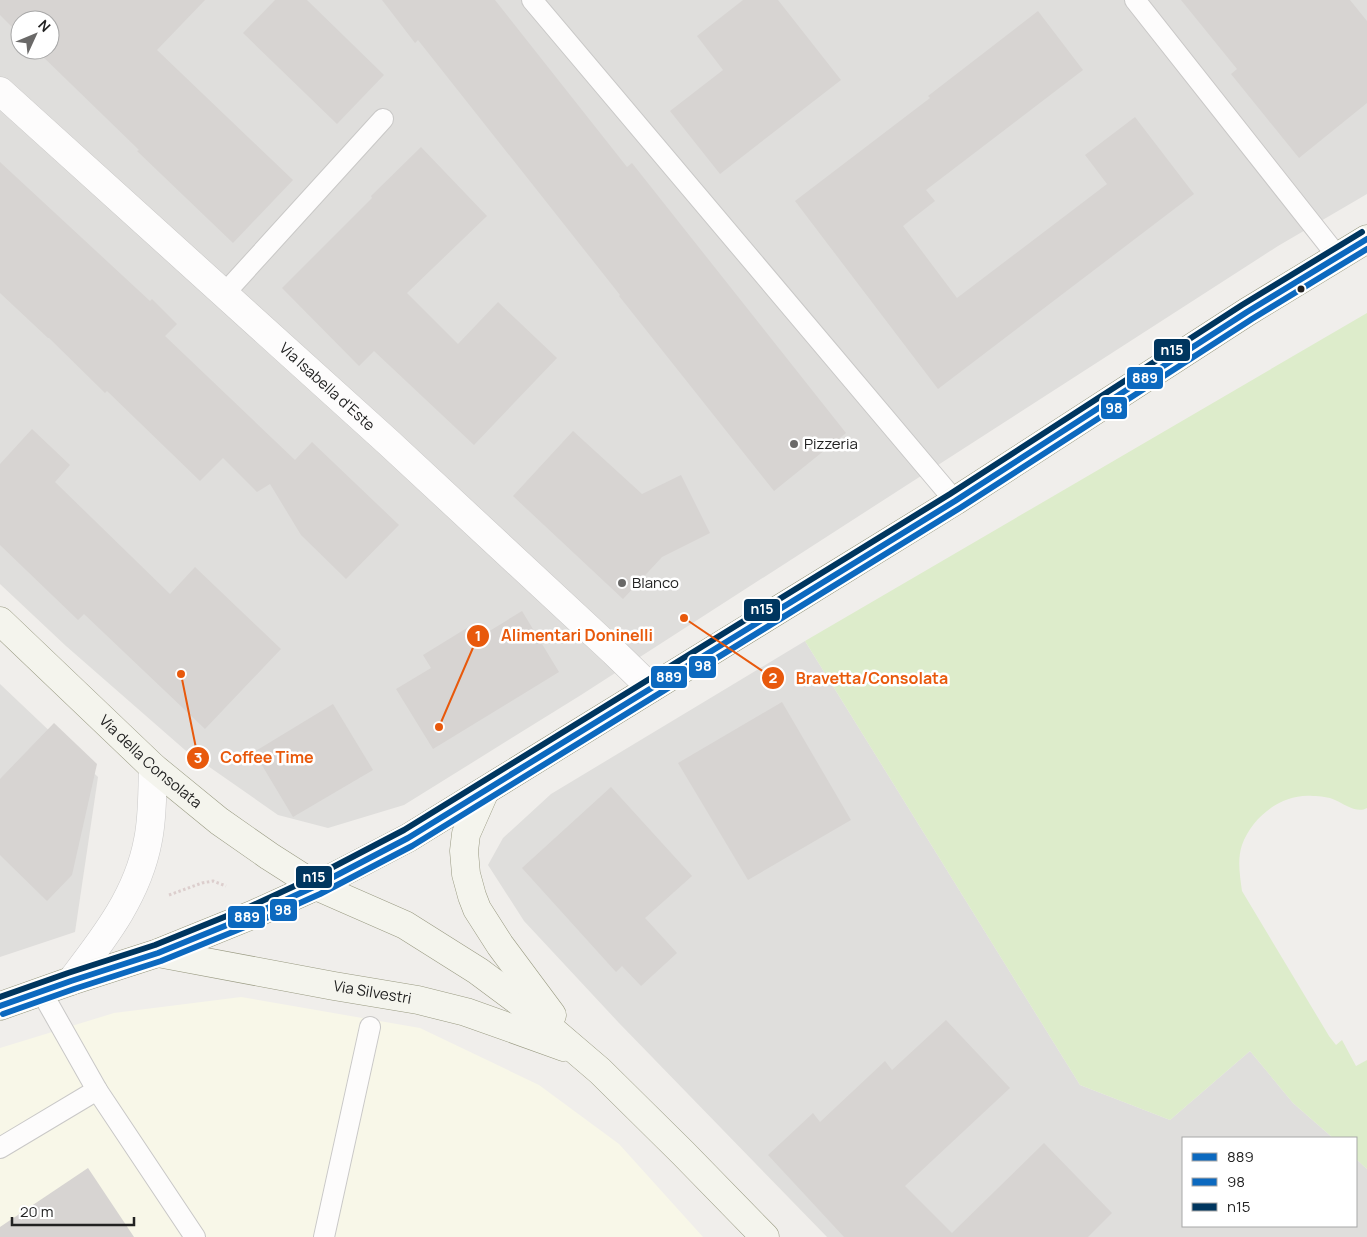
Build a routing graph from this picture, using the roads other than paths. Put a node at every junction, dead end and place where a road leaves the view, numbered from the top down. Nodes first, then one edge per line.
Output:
1 (532, 0) edge
2 (1135, 0) edge
3 (0, 91) edge
4 (383, 120) dead end
5 (1367, 239) edge
6 (1338, 257) junction
7 (224, 294) junction
8 (955, 501) junction
9 (0, 621) edge
10 (650, 688) junction
11 (153, 767) junction
12 (485, 791) junction
13 (316, 886) junction
14 (158, 953) junction
15 (71, 981) junction
16 (41, 992) junction
17 (0, 1006) edge
18 (370, 1027) dead end
19 (579, 1052) junction
20 (97, 1090) junction
21 (0, 1148) edge
22 (195, 1237) edge
23 (324, 1237) edge
24 (765, 1237) edge

1 - 8 lane
2 - 6 lane
3 - 7 street, Via Isabella d'Este
4 - 7 lane
5 - 6 main road
6 - 8 main road
7 - 10 street, Via Isabella d'Este
8 - 10 main road
9 - 11 main road, Via della Consolata
10 - 12 main road
11 - 13 main road, Via della Consolata
11 - 15 street
12 - 13 main road
12 - 19 main road, Via Silvestri
13 - 14 main road
13 - 19 main road, Via Silvestri
14 - 15 main road
14 - 19 main road, Via Silvestri
15 - 16 main road
16 - 17 main road
16 - 20 lane
18 - 23 lane
19 - 24 main road, Via Silvestri
20 - 21 lane
20 - 22 lane

